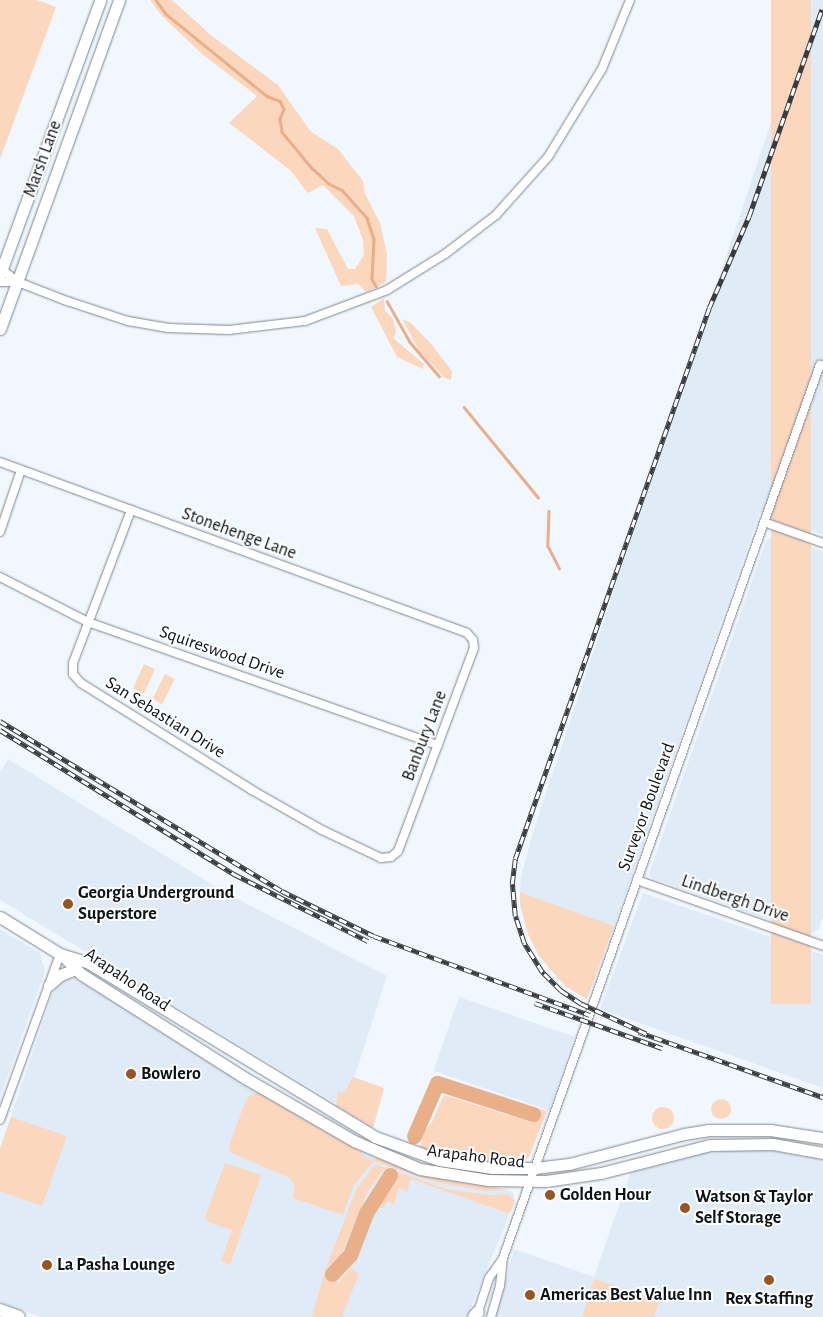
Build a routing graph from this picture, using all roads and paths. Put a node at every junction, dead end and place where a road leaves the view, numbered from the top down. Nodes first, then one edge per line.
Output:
1 (100, 0) edge
2 (119, 0) edge
3 (630, 0) edge
4 (1, 270) edge
5 (0, 282) edge
6 (18, 282) junction
7 (0, 329) edge
8 (820, 366) dead end
9 (0, 462) edge
10 (21, 470) junction
11 (131, 510) junction
12 (764, 522) junction
13 (0, 532) edge
14 (823, 543) edge
15 (0, 577) edge
16 (88, 622) junction
17 (467, 633) joint
18 (438, 745) junction
19 (398, 851) joint
20 (637, 880) junction
21 (0, 917) edge
22 (822, 943) edge
23 (60, 954) junction
24 (76, 970) junction
25 (49, 985) junction
26 (0, 1120) edge
27 (708, 1130) junction
28 (823, 1138) edge
29 (710, 1145) junction
30 (823, 1153) edge
31 (535, 1168) junction
32 (530, 1182) junction
33 (503, 1258) junction
34 (0, 1310) edge
35 (476, 1315) edge
36 (19, 1317) edge
37 (490, 1317) edge

1 - 4 main road, Marsh Lane
2 - 6 main road, Marsh Lane
3 - 6 street
4 - 6 street
5 - 6 street
6 - 7 main road, Marsh Lane
8 - 12 street, Surveyor Boulevard
9 - 10 street, Stonehenge Lane
10 - 11 street, Stonehenge Lane
10 - 13 street
11 - 16 street, San Sebastian Drive
11 - 17 street, Stonehenge Lane
12 - 14 street
12 - 20 street, Surveyor Boulevard
15 - 16 street, Squireswood Drive
16 - 18 street, Squireswood Drive
16 - 19 street, San Sebastian Drive
17 - 18 street, Banbury Lane
18 - 19 street, Banbury Lane
20 - 22 street, Lindbergh Drive
20 - 31 street, Surveyor Boulevard
21 - 23 main road, Arapaho Road
23 - 24 main road, Arapaho Road
23 - 25 street
23 - 31 main road, Arapaho Road
24 - 25 main road
24 - 32 main road, Arapaho Road
25 - 26 street
27 - 28 main road, Arapaho Road
27 - 29 main road
27 - 31 main road, Arapaho Road
29 - 30 main road, Arapaho Road
29 - 32 main road, Arapaho Road
31 - 32 street, Surveyor Boulevard
32 - 33 street, Surveyor Boulevard
33 - 35 street, Surveyor Boulevard
33 - 37 street, Surveyor Boulevard
34 - 36 main road

